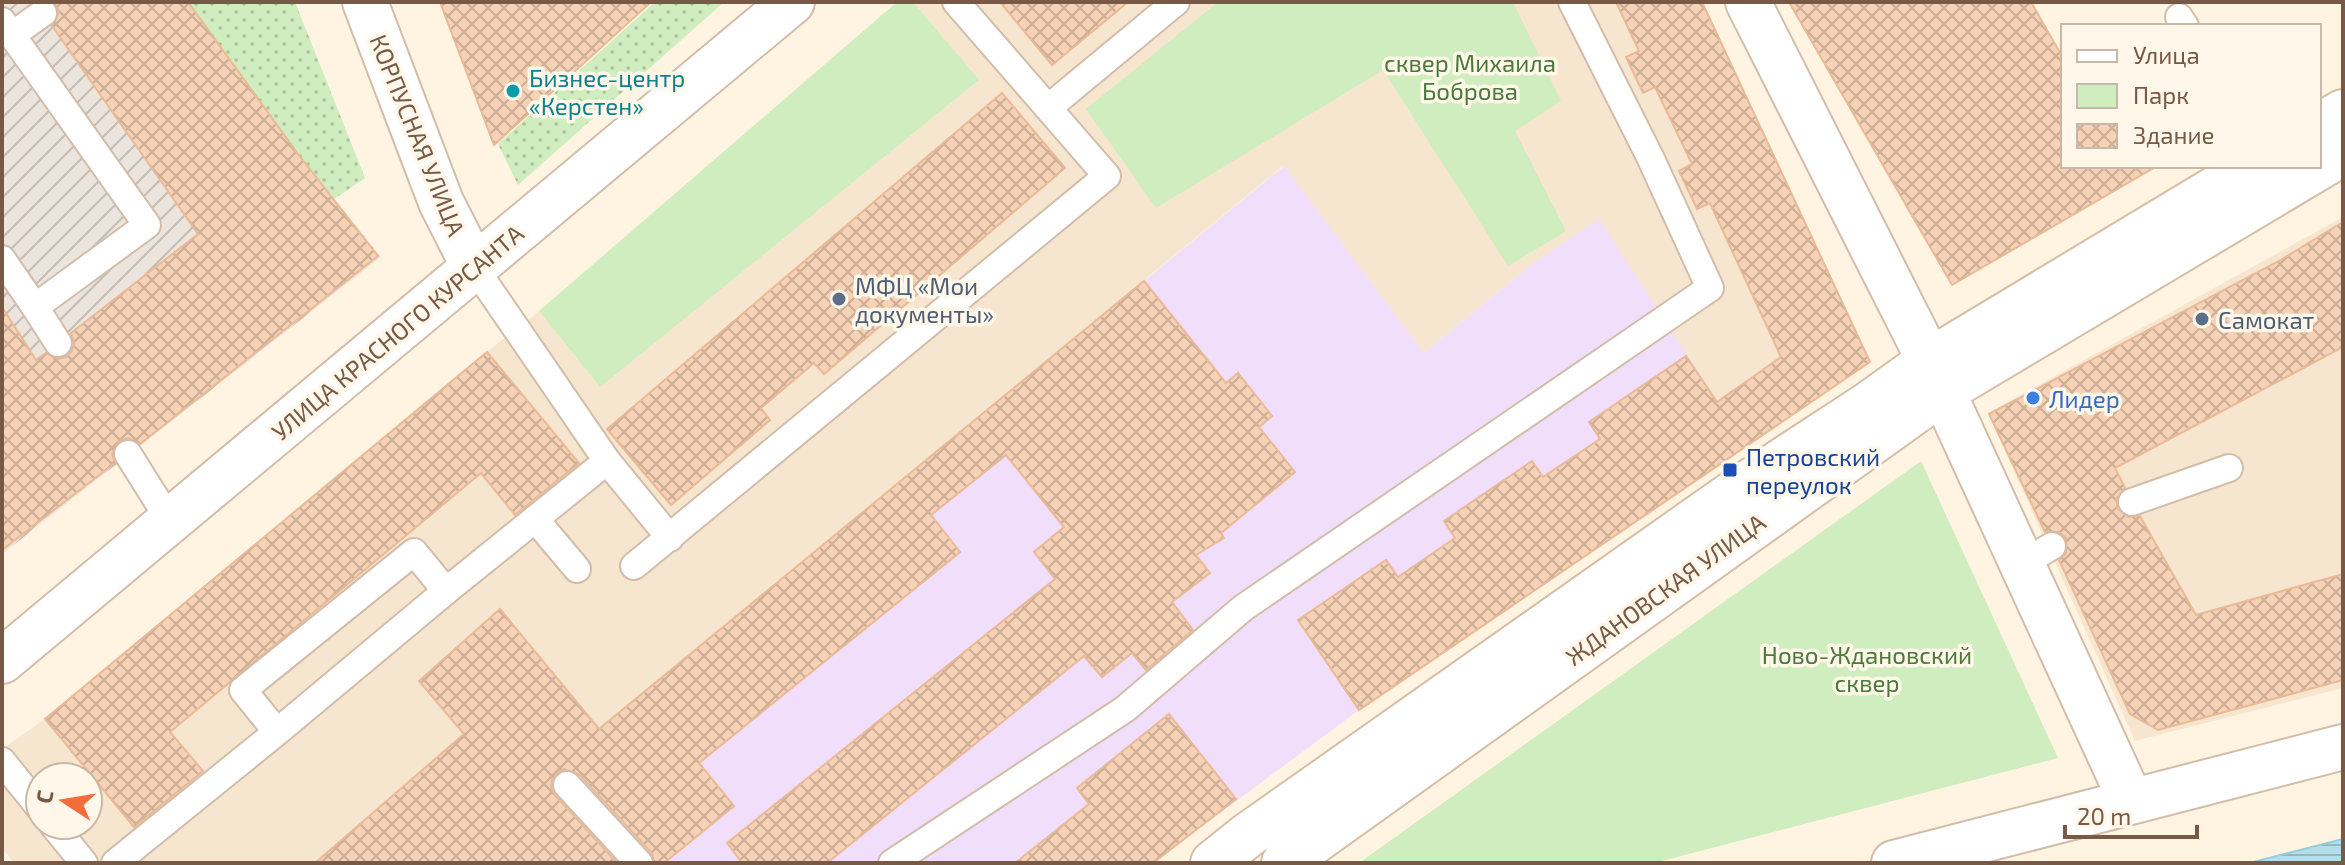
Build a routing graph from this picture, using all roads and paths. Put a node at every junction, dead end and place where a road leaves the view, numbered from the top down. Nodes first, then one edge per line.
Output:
1 (365, 2) edge
2 (792, 2) edge
3 (956, 2) edge
4 (1176, 2) edge
5 (1572, 2) edge
6 (1748, 2) edge
7 (43, 13) dead end
8 (7, 28) edge
9 (1048, 108) junction
10 (2343, 112) edge
11 (2321, 125) edge
12 (2343, 154) edge
13 (2321, 166) edge
14 (2250, 168) edge
15 (2317, 168) edge
16 (2, 259) edge
17 (474, 267) junction
18 (35, 307) junction
19 (58, 343) dead end
20 (1936, 376) junction
21 (128, 454) dead end
22 (607, 461) junction
23 (2229, 468) dead end
24 (2132, 502) dead end
25 (535, 519) junction
26 (170, 521) junction
27 (670, 538) junction
28 (634, 566) dead end
29 (577, 569) dead end
30 (446, 591) junction
31 (2, 661) edge
32 (277, 732) junction
33 (2343, 747) edge
34 (2, 761) edge
35 (567, 785) dead end
36 (24, 788) edge
37 (2131, 801) junction
38 (66, 841) edge
39 (1286, 862) edge
40 (84, 863) edge
41 (115, 863) edge
42 (639, 863) edge
43 (892, 863) edge
44 (1213, 863) edge
45 (1894, 863) edge

1 - 17 street, КОРПУСНАЯ УЛИЦА
2 - 17 street, УЛИЦА КРАСНОГО КУРСАНТА
3 - 9 lane
4 - 9 lane
5 - 43 lane
6 - 20 street
7 - 8 lane
8 - 18 lane
9 - 27 lane
10 - 11 street
12 - 13 street, ЖДАНОВСКАЯ УЛИЦА
14 - 20 street, ЖДАНОВСКАЯ УЛИЦА
15 - 20 street, ЖДАНОВСКАЯ УЛИЦА
16 - 18 lane
17 - 22 lane
17 - 26 street, УЛИЦА КРАСНОГО КУРСАНТА
18 - 19 lane
20 - 37 street
20 - 39 street, ЖДАНОВСКАЯ УЛИЦА
20 - 44 street, ЖДАНОВСКАЯ УЛИЦА
21 - 26 lane
22 - 25 lane
22 - 27 lane
23 - 24 lane
25 - 29 lane
25 - 30 lane
26 - 31 street, УЛИЦА КРАСНОГО КУРСАНТА
27 - 28 lane
30 - 32 lane
30 - 32 lane
32 - 41 lane
33 - 37 street
34 - 36 lane
35 - 42 lane
37 - 45 street
38 - 40 lane

